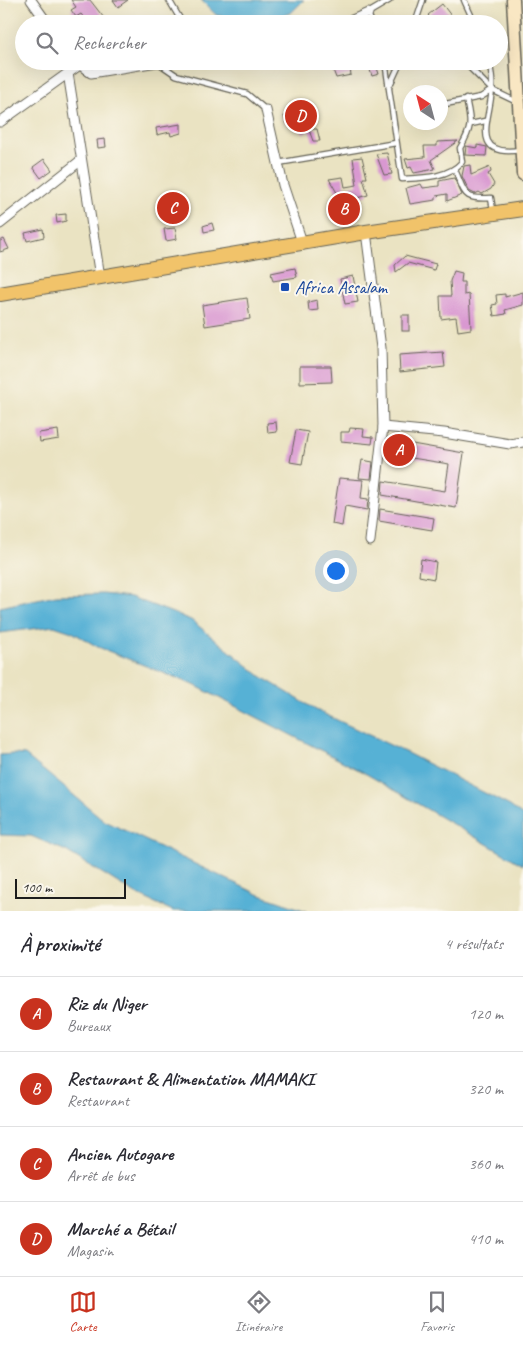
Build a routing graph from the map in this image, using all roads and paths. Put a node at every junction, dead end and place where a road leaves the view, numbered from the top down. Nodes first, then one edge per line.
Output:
1 (31, 0) edge
2 (169, 0) edge
3 (390, 0) edge
4 (423, 0) edge
5 (464, 0) edge
6 (513, 0) edge
7 (368, 13) joint
8 (42, 15) edge
9 (178, 15) edge
10 (363, 15) edge
11 (418, 15) edge
12 (471, 15) edge
13 (70, 70) edge
14 (86, 70) edge
15 (110, 70) edge
16 (170, 70) edge
17 (386, 70) edge
18 (397, 70) edge
19 (472, 70) edge
20 (492, 70) edge
21 (68, 73) junction
22 (389, 89) junction
23 (492, 90) junction
24 (466, 99) junction
25 (519, 102) junction
26 (448, 103) edge
27 (266, 110) joint
28 (485, 121) junction
29 (0, 122) edge
30 (471, 124) junction
31 (396, 143) junction
32 (522, 150) junction
33 (80, 161) junction
34 (278, 163) junction
35 (455, 170) junction
36 (523, 174) edge
37 (523, 209) edge
38 (494, 214) junction
39 (523, 215) edge
40 (0, 224) edge
41 (366, 235) junction
42 (303, 245) junction
43 (100, 277) junction
44 (0, 294) edge
45 (0, 300) edge
46 (383, 427) junction
47 (523, 442) edge
48 (370, 541) dead end

1 - 8 street
2 - 9 lane
3 - 7 lane
4 - 11 lane
5 - 12 lane
6 - 25 main road
7 - 10 street
13 - 21 street
14 - 15 street
16 - 27 lane
17 - 22 lane
18 - 22 lane
19 - 23 lane
20 - 23 lane
21 - 29 street
21 - 33 street
22 - 31 lane
23 - 24 lane
23 - 25 lane
23 - 28 lane
24 - 26 lane
24 - 30 lane
25 - 32 main road
27 - 34 street
28 - 30 lane
28 - 32 lane
30 - 35 lane
31 - 34 lane
31 - 35 lane
32 - 36 main road
33 - 40 street
33 - 43 street
34 - 42 street
35 - 38 lane
37 - 38 main road
38 - 41 main road
39 - 41 main road
41 - 42 main road
41 - 46 street
42 - 43 main road
42 - 45 main road
43 - 44 main road
46 - 47 street
46 - 48 street

